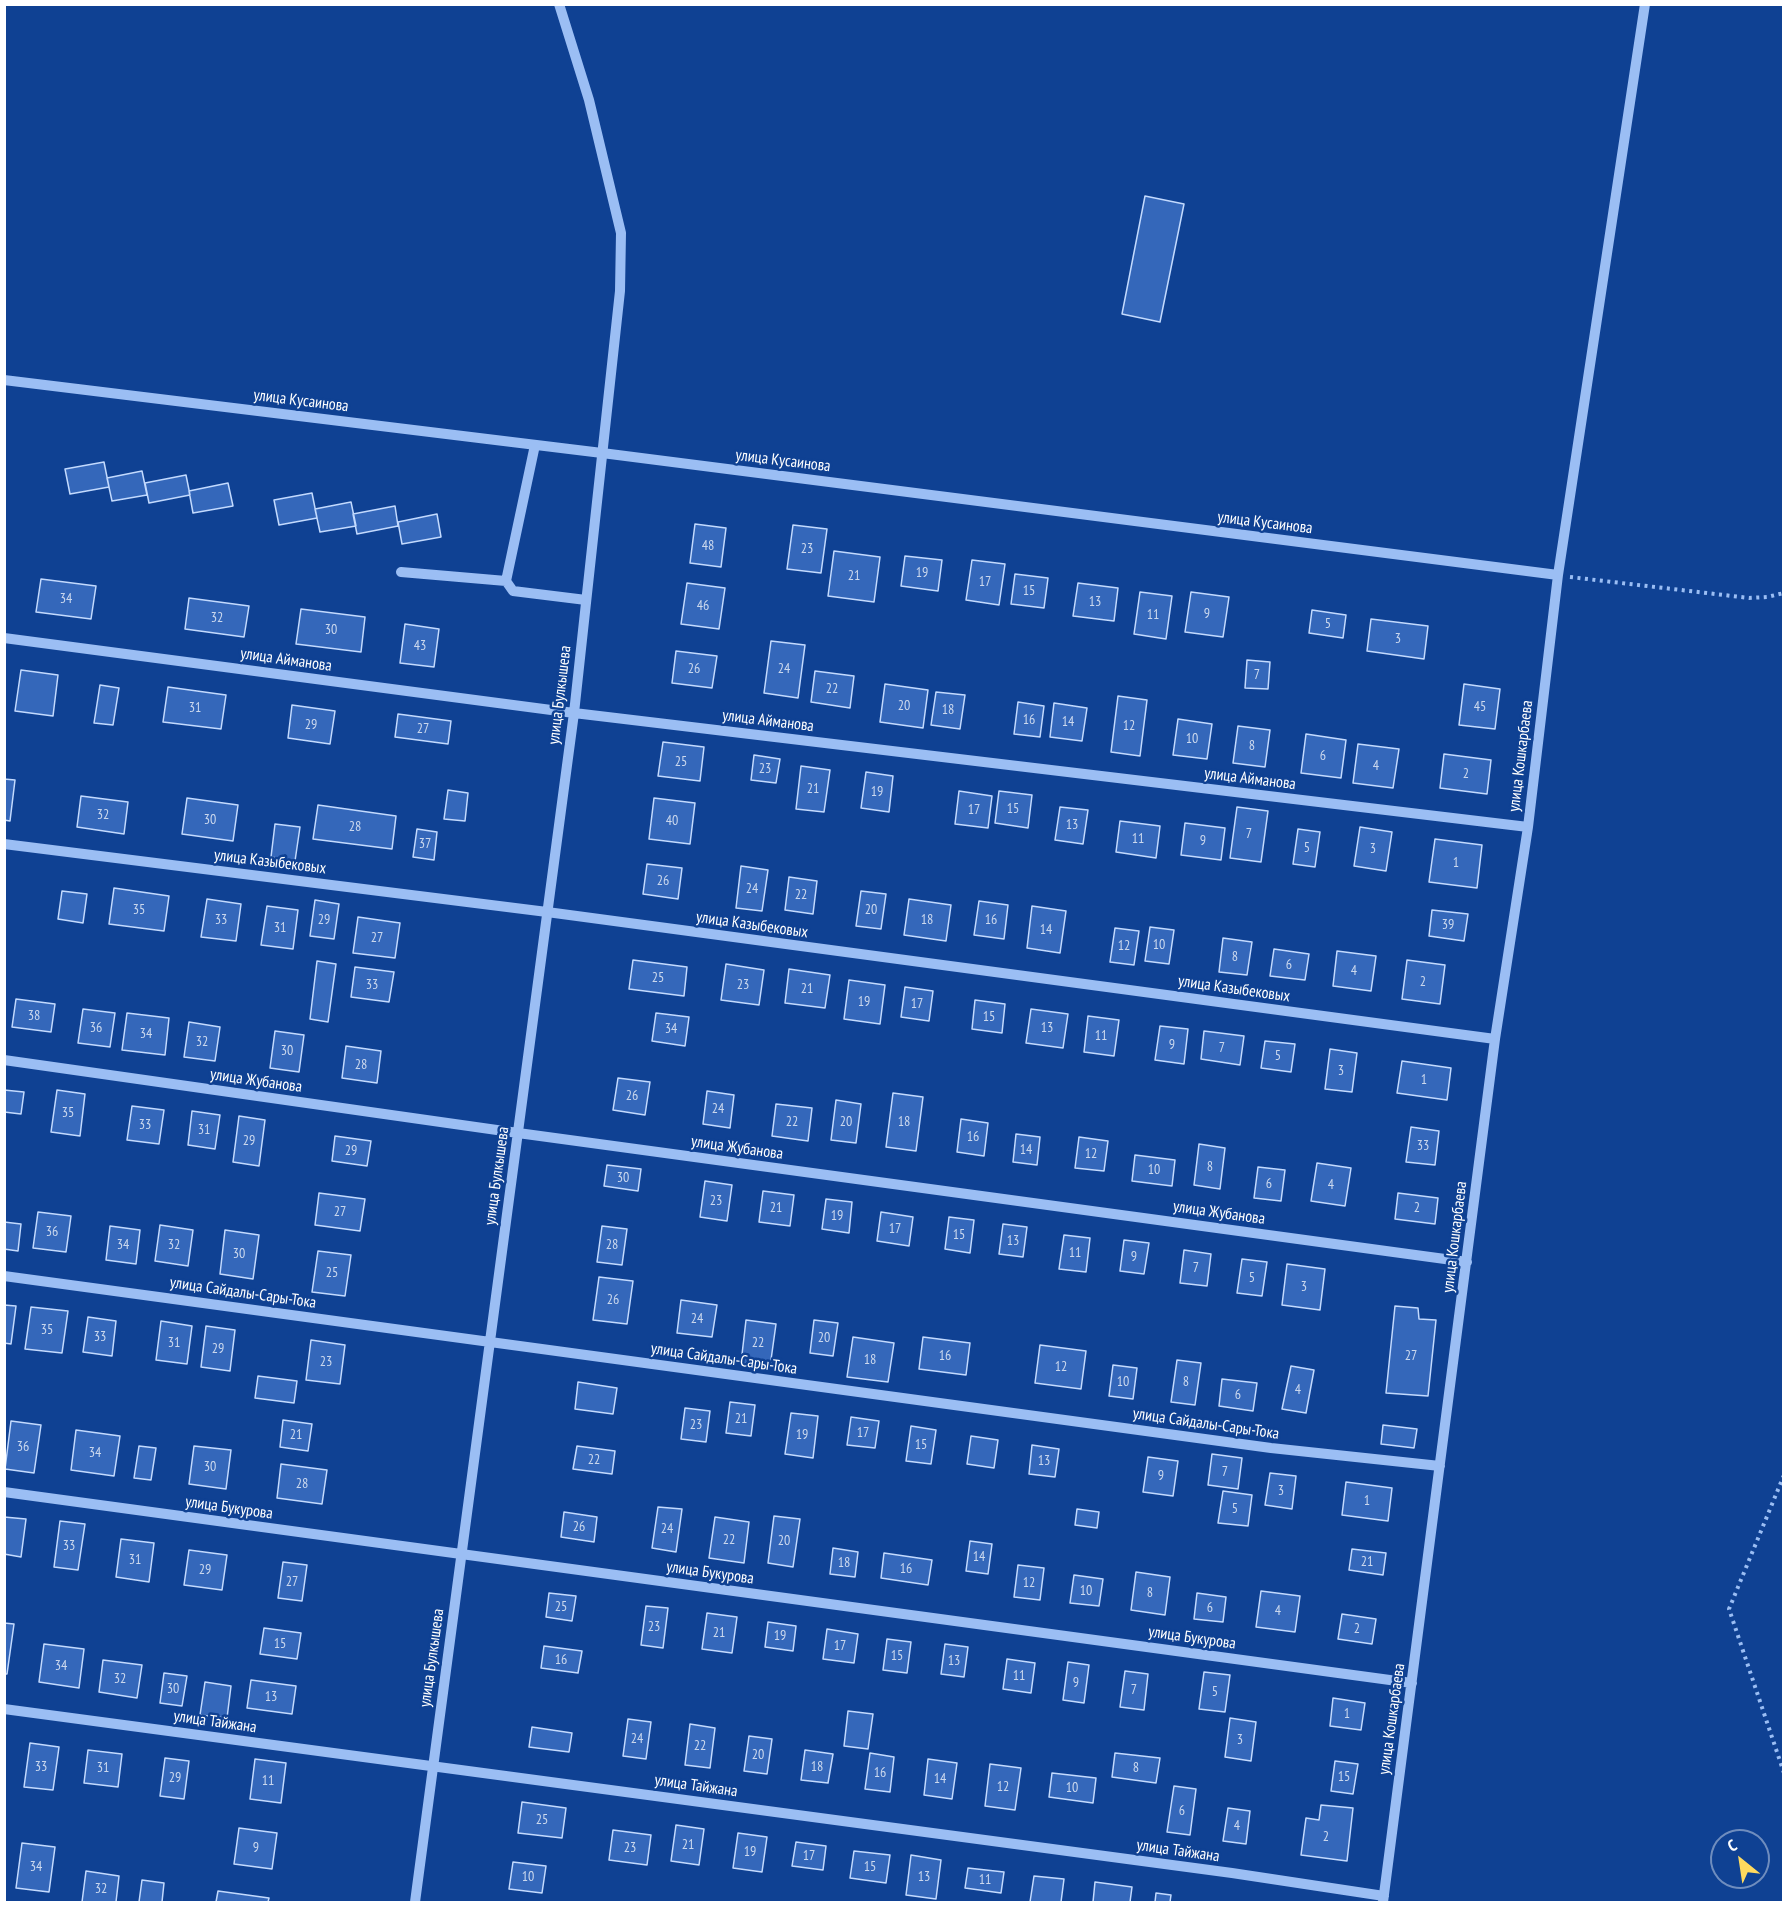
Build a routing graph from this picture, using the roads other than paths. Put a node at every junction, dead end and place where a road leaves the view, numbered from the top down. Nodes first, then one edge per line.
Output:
1 (559, 4) edge
2 (1645, 4) edge
3 (4, 380) edge
4 (535, 445) junction
5 (602, 453) junction
6 (401, 572) dead end
7 (1558, 575) junction
8 (506, 581) junction
9 (586, 600) junction
10 (4, 638) edge
11 (574, 713) junction
12 (1528, 827) junction
13 (4, 844) edge
14 (547, 912) junction
15 (1495, 1039) junction
16 (4, 1060) edge
17 (518, 1133) junction
18 (1467, 1262) junction
19 (4, 1276) edge
20 (490, 1342) junction
21 (1440, 1466) junction
22 (4, 1492) edge
23 (461, 1555) junction
24 (1412, 1683) junction
25 (4, 1709) edge
26 (433, 1766) junction
27 (1384, 1899) edge
28 (415, 1902) edge

1 - 5 street, улица Булкышева
2 - 7 street, улица Кошкарбаева
3 - 4 street, улица Кусаинова
4 - 5 street, улица Кусаинова
4 - 8 street
5 - 7 street, улица Кусаинова
5 - 9 street, улица Булкышева
6 - 8 street
7 - 12 street, улица Кошкарбаева
8 - 9 street
9 - 11 street, улица Булкышева
10 - 11 street, улица Айманова
11 - 12 street, улица Айманова
11 - 14 street, улица Булкышева
12 - 15 street, улица Кошкарбаева
13 - 14 street, улица Казыбековых
14 - 15 street, улица Казыбековых
14 - 17 street, улица Булкышева
15 - 18 street, улица Кошкарбаева
16 - 17 street, улица Жубанова
17 - 18 street, улица Жубанова
17 - 20 street, улица Булкышева
18 - 21 street, улица Кошкарбаева
19 - 20 street, улица Сайдалы-Сары-Тока
20 - 21 street, улица Сайдалы-Сары-Тока
20 - 23 street, улица Булкышева
21 - 24 street, улица Кошкарбаева
22 - 23 street, улица Букурова
23 - 24 street, улица Букурова
23 - 26 street, улица Булкышева
24 - 27 street, улица Кошкарбаева
25 - 26 street, улица Тайжана
26 - 27 street, улица Тайжана
26 - 28 street, улица Булкышева

